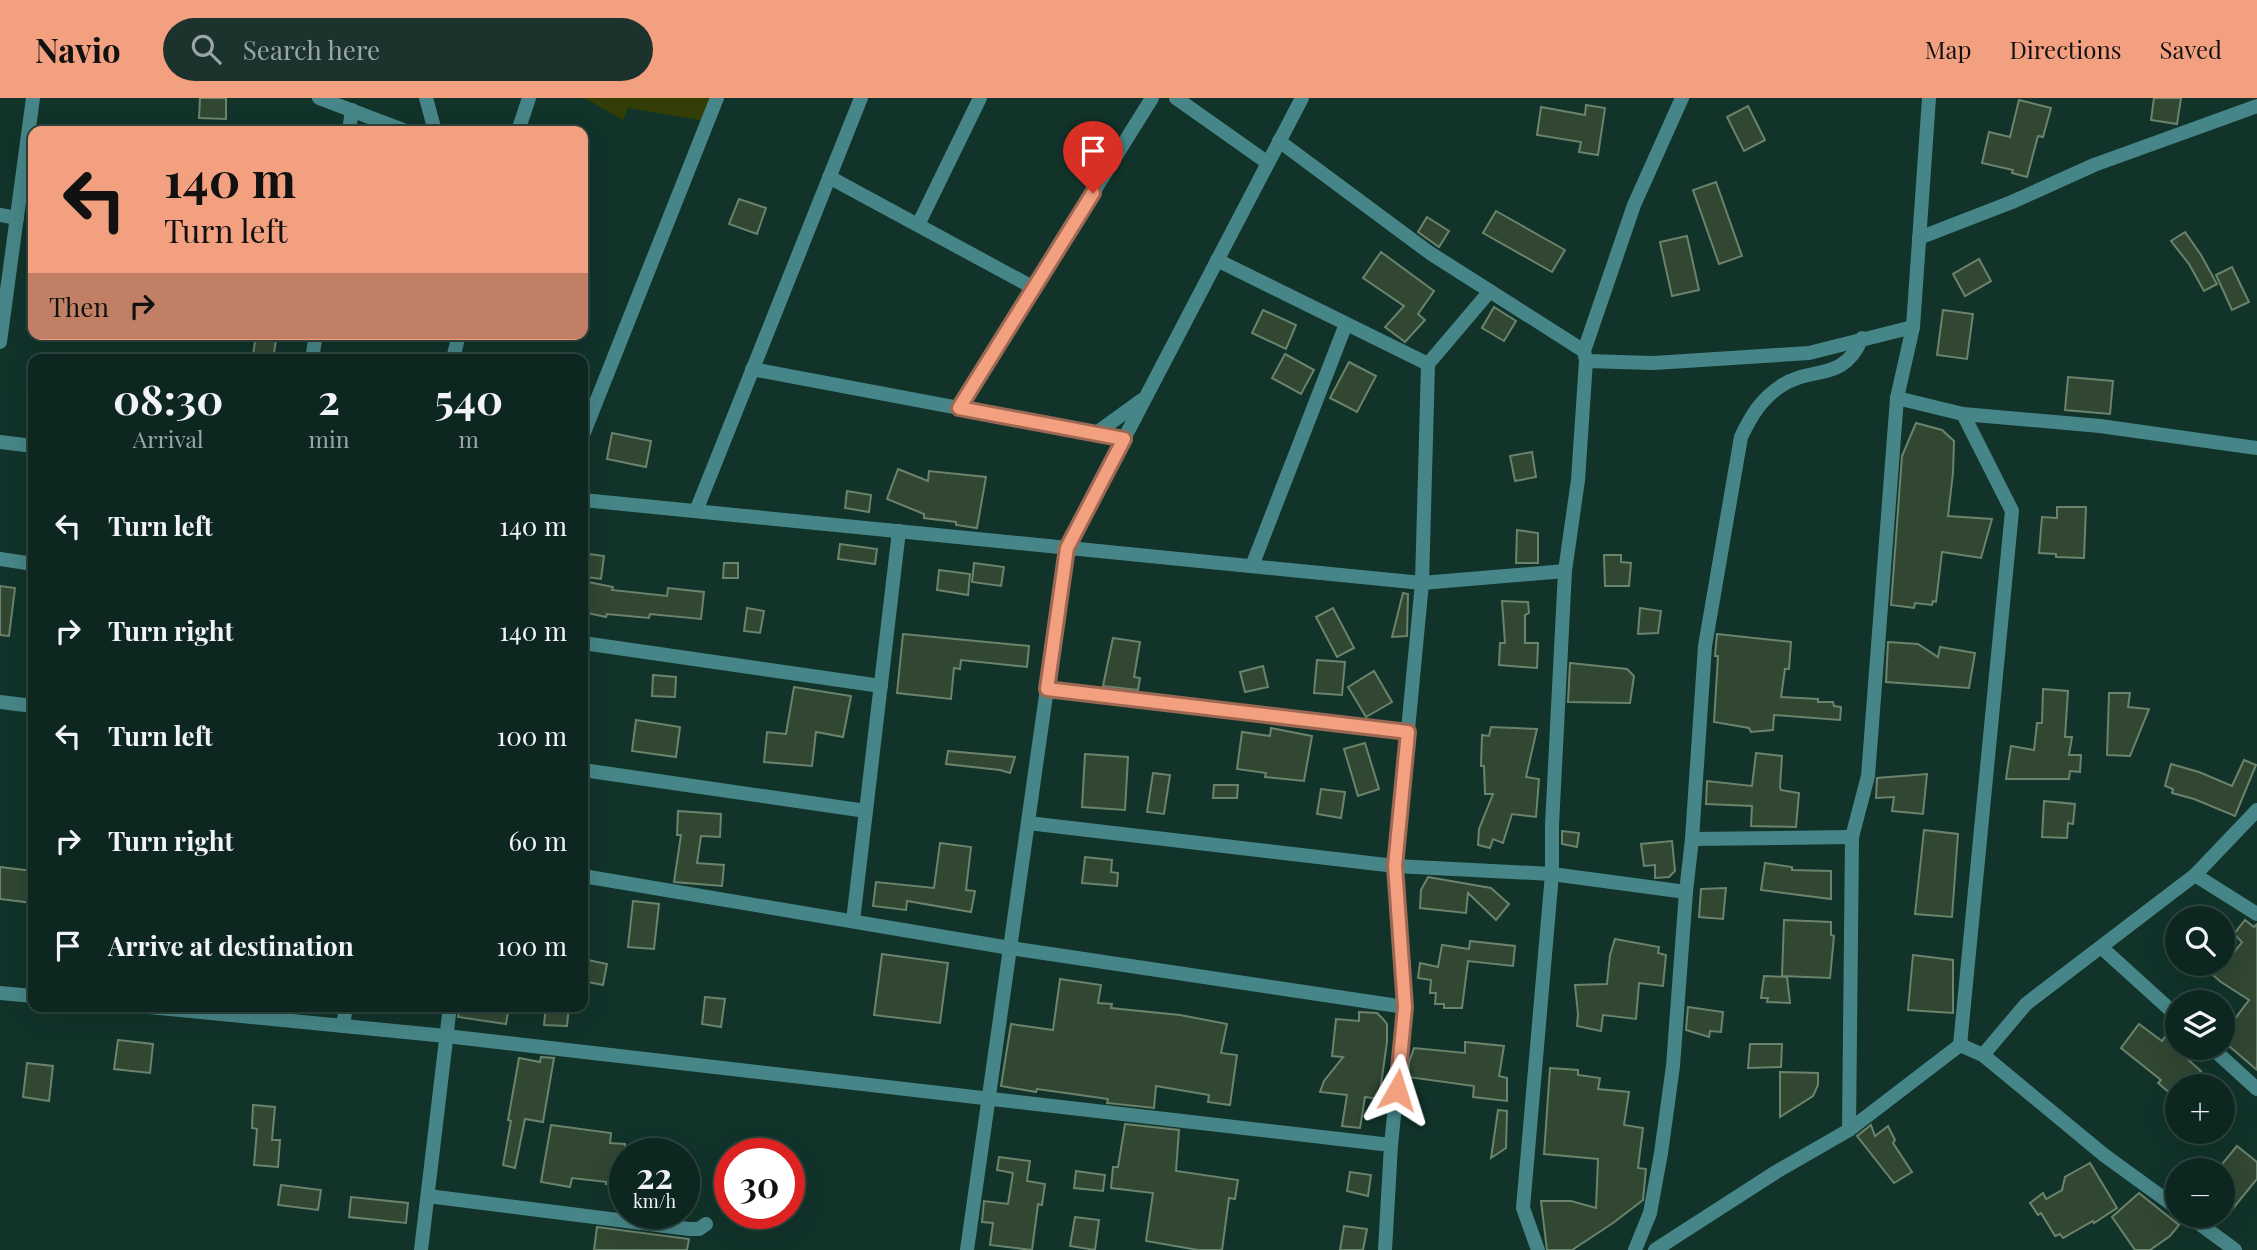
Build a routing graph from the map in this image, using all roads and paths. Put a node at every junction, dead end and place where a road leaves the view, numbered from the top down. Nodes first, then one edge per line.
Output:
1 (33, 98) edge
2 (320, 98) edge
3 (426, 98) edge
4 (529, 98) edge
5 (717, 98) edge
6 (861, 98) edge
7 (980, 98) edge
8 (1152, 98) edge
9 (1176, 98) edge
10 (1302, 98) edge
11 (1682, 98) edge
12 (1929, 98) edge
13 (2257, 106) edge
14 (352, 110) junction
15 (29, 126) edge
16 (350, 126) edge
17 (393, 126) edge
18 (434, 126) edge
19 (520, 126) edge
20 (28, 136) edge
21 (1279, 141) junction
22 (1268, 163) junction
23 (829, 177) junction
24 (0, 215) edge
25 (17, 218) junction
26 (918, 225) junction
27 (1919, 238) junction
28 (1217, 260) junction
29 (1034, 288) junction
30 (1490, 291) junction
31 (1346, 324) junction
32 (1913, 327) junction
33 (1862, 338) junction
34 (0, 342) edge
35 (1809, 353) junction
36 (1585, 356) junction
37 (1428, 364) junction
38 (752, 369) junction
39 (1793, 381) junction
40 (1146, 398) junction
41 (1897, 398) junction
42 (959, 408) junction
43 (1964, 414) junction
44 (588, 422) edge
45 (1095, 434) junction
46 (1124, 439) junction
47 (0, 442) edge
48 (28, 445) edge
49 (2257, 448) edge
50 (588, 500) edge
51 (696, 511) junction
52 (899, 531) junction
53 (1067, 548) junction
54 (0, 559) edge
55 (28, 563) edge
56 (1252, 566) junction
57 (1565, 571) junction
58 (1422, 583) junction
59 (588, 644) edge
60 (881, 686) junction
61 (1047, 689) junction
62 (0, 702) edge
63 (28, 705) edge
64 (1408, 732) junction
65 (588, 771) edge
66 (2257, 810) edge
67 (866, 811) junction
68 (1028, 823) junction
69 (1852, 837) junction
70 (1692, 839) junction
71 (1395, 866) junction
72 (1552, 874) junction
73 (2195, 875) junction
74 (588, 877) edge
75 (1686, 892) junction
76 (2257, 914) edge
77 (853, 921) junction
78 (2101, 947) junction
79 (1010, 948) junction
80 (0, 993) edge
81 (28, 996) edge
82 (2165, 1005) edge
83 (1405, 1007) junction
84 (200, 1012) edge
85 (345, 1012) edge
86 (449, 1012) edge
87 (343, 1026) junction
88 (446, 1036) junction
89 (1960, 1045) junction
90 (1983, 1055) junction
91 (2225, 1060) edge
92 (2257, 1089) edge
93 (989, 1097) junction
94 (1849, 1130) junction
95 (1391, 1145) junction
96 (428, 1196) junction
97 (2165, 1199) edge
98 (706, 1224) dead end
99 (2205, 1228) edge
100 (421, 1250) edge
101 (967, 1250) edge
102 (1385, 1250) edge
103 (1538, 1250) edge
104 (1635, 1250) edge
105 (1656, 1250) edge
106 (2235, 1250) edge

1 - 15 street
2 - 14 street
3 - 18 street
4 - 19 street
5 - 44 street
6 - 23 street
7 - 26 street
8 - 29 street
9 - 22 street
10 - 21 street
11 - 36 street
12 - 27 street
13 - 27 street
14 - 16 street
14 - 17 street
20 - 25 street
21 - 22 street
21 - 30 street
22 - 28 street
23 - 26 street
23 - 38 street
24 - 25 street
25 - 34 street
26 - 29 street
27 - 32 street
28 - 31 street
28 - 40 street
29 - 42 street
30 - 36 street
30 - 37 street
31 - 37 street
31 - 56 street
32 - 33 street
32 - 41 street
33 - 35 street
33 - 39 street
35 - 36 street
35 - 39 street
36 - 57 street
37 - 58 street
38 - 42 street
38 - 51 street
39 - 70 street
40 - 45 street
40 - 46 street
41 - 43 street
41 - 69 street
42 - 45 street
43 - 49 street
43 - 89 street
45 - 46 street
46 - 53 street
47 - 48 street
50 - 51 street
51 - 52 street
52 - 53 street
52 - 60 street
53 - 56 street
53 - 61 street
54 - 55 street
56 - 58 street
57 - 58 street
57 - 72 street
58 - 64 street
59 - 60 street
60 - 67 street
61 - 64 street
61 - 68 street
62 - 63 street
64 - 71 street
65 - 67 street
66 - 73 street
67 - 77 street
68 - 71 street
68 - 79 street
69 - 70 street
69 - 94 street
70 - 75 street
71 - 72 street
71 - 83 street
72 - 75 street
72 - 103 street
73 - 76 street
73 - 78 street
74 - 77 street
75 - 104 street
77 - 79 street
78 - 82 street
78 - 90 street
79 - 83 street
79 - 93 street
80 - 81 street
83 - 95 street
84 - 87 street
85 - 87 street
86 - 88 street
87 - 88 street
88 - 93 street
88 - 96 street
89 - 90 street
89 - 94 street
90 - 97 street
91 - 92 street
93 - 95 street
93 - 101 street
94 - 105 street
95 - 102 street
96 - 98 street
96 - 100 street
99 - 106 street

